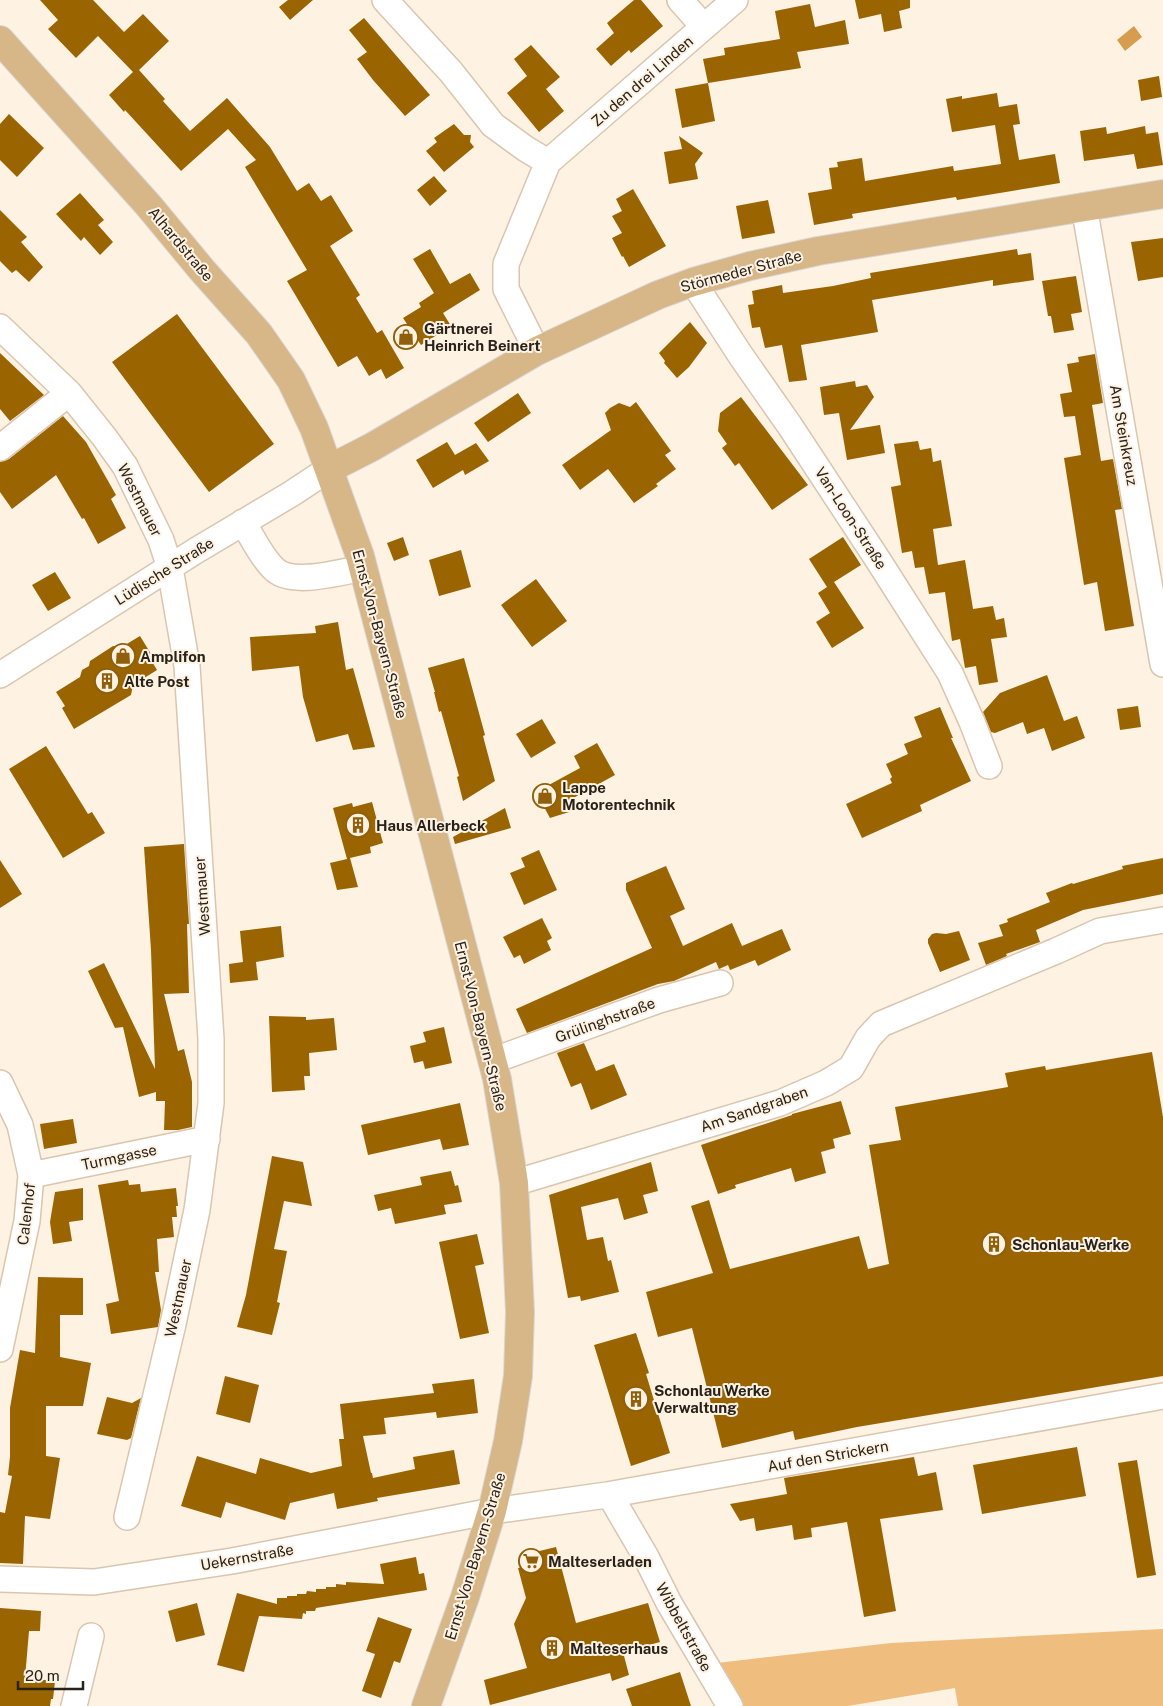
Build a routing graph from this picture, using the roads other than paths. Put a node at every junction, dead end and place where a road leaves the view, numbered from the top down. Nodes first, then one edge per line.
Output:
1 (385, 0) edge
2 (680, 0) edge
3 (735, 0) edge
4 (704, 27) junction
5 (0, 40) edge
6 (548, 162) junction
7 (1163, 194) edge
8 (1084, 206) junction
9 (693, 282) junction
10 (0, 327) edge
11 (538, 351) junction
12 (68, 393) junction
13 (0, 448) edge
14 (329, 469) junction
15 (243, 522) junction
16 (170, 568) junction
17 (363, 568) junction
18 (1163, 664) edge
19 (0, 675) edge
20 (989, 766) dead end
21 (1163, 920) edge
22 (720, 983) dead end
23 (492, 1060) junction
24 (0, 1083) edge
25 (207, 1139) junction
26 (31, 1175) junction
27 (514, 1183) junction
28 (3, 1321) edge
29 (0, 1349) edge
30 (1163, 1396) edge
31 (613, 1494) junction
32 (492, 1511) junction
33 (127, 1517) dead end
34 (0, 1579) edge
35 (92, 1636) dead end
36 (74, 1706) edge
37 (426, 1706) edge
38 (730, 1706) edge

1 - 6 street
2 - 4 street
3 - 4 street, Zu den drei Linden
4 - 6 street, Zu den drei Linden
5 - 14 main road, Alhardstraße
6 - 11 street, Zu den drei Linden
7 - 8 main road, Störmeder Straße
8 - 9 main road, Störmeder Straße
8 - 18 street, Am Steinkreuz
9 - 11 main road, Störmeder Straße
9 - 20 street, Van-Loon-Straße
10 - 12 street, Westmauer
11 - 14 main road, Störmeder Straße
12 - 13 street
12 - 16 street, Westmauer
14 - 15 street, Lüdische Straße
14 - 17 main road, Ernst-Von-Bayern-Straße
15 - 16 street, Lüdische Straße
15 - 17 street
16 - 19 street, Lüdische Straße
16 - 25 street, Westmauer
17 - 23 main road, Ernst-Von-Bayern-Straße
21 - 27 street, Am Sandgraben
22 - 23 street, Grülinghstraße
23 - 27 main road, Ernst-Von-Bayern-Straße
24 - 26 street, Calenhof
25 - 26 street, Turmgasse
25 - 33 street, Westmauer
26 - 28 street, Calenhof
27 - 32 main road, Ernst-Von-Bayern-Straße
28 - 29 street, Calenhof
30 - 31 street, Auf den Strickern
31 - 32 street, Auf den Strickern
31 - 38 street, Wibbeltstraße
32 - 34 street, Uekernstraße
32 - 37 main road, Ernst-Von-Bayern-Straße
35 - 36 street

